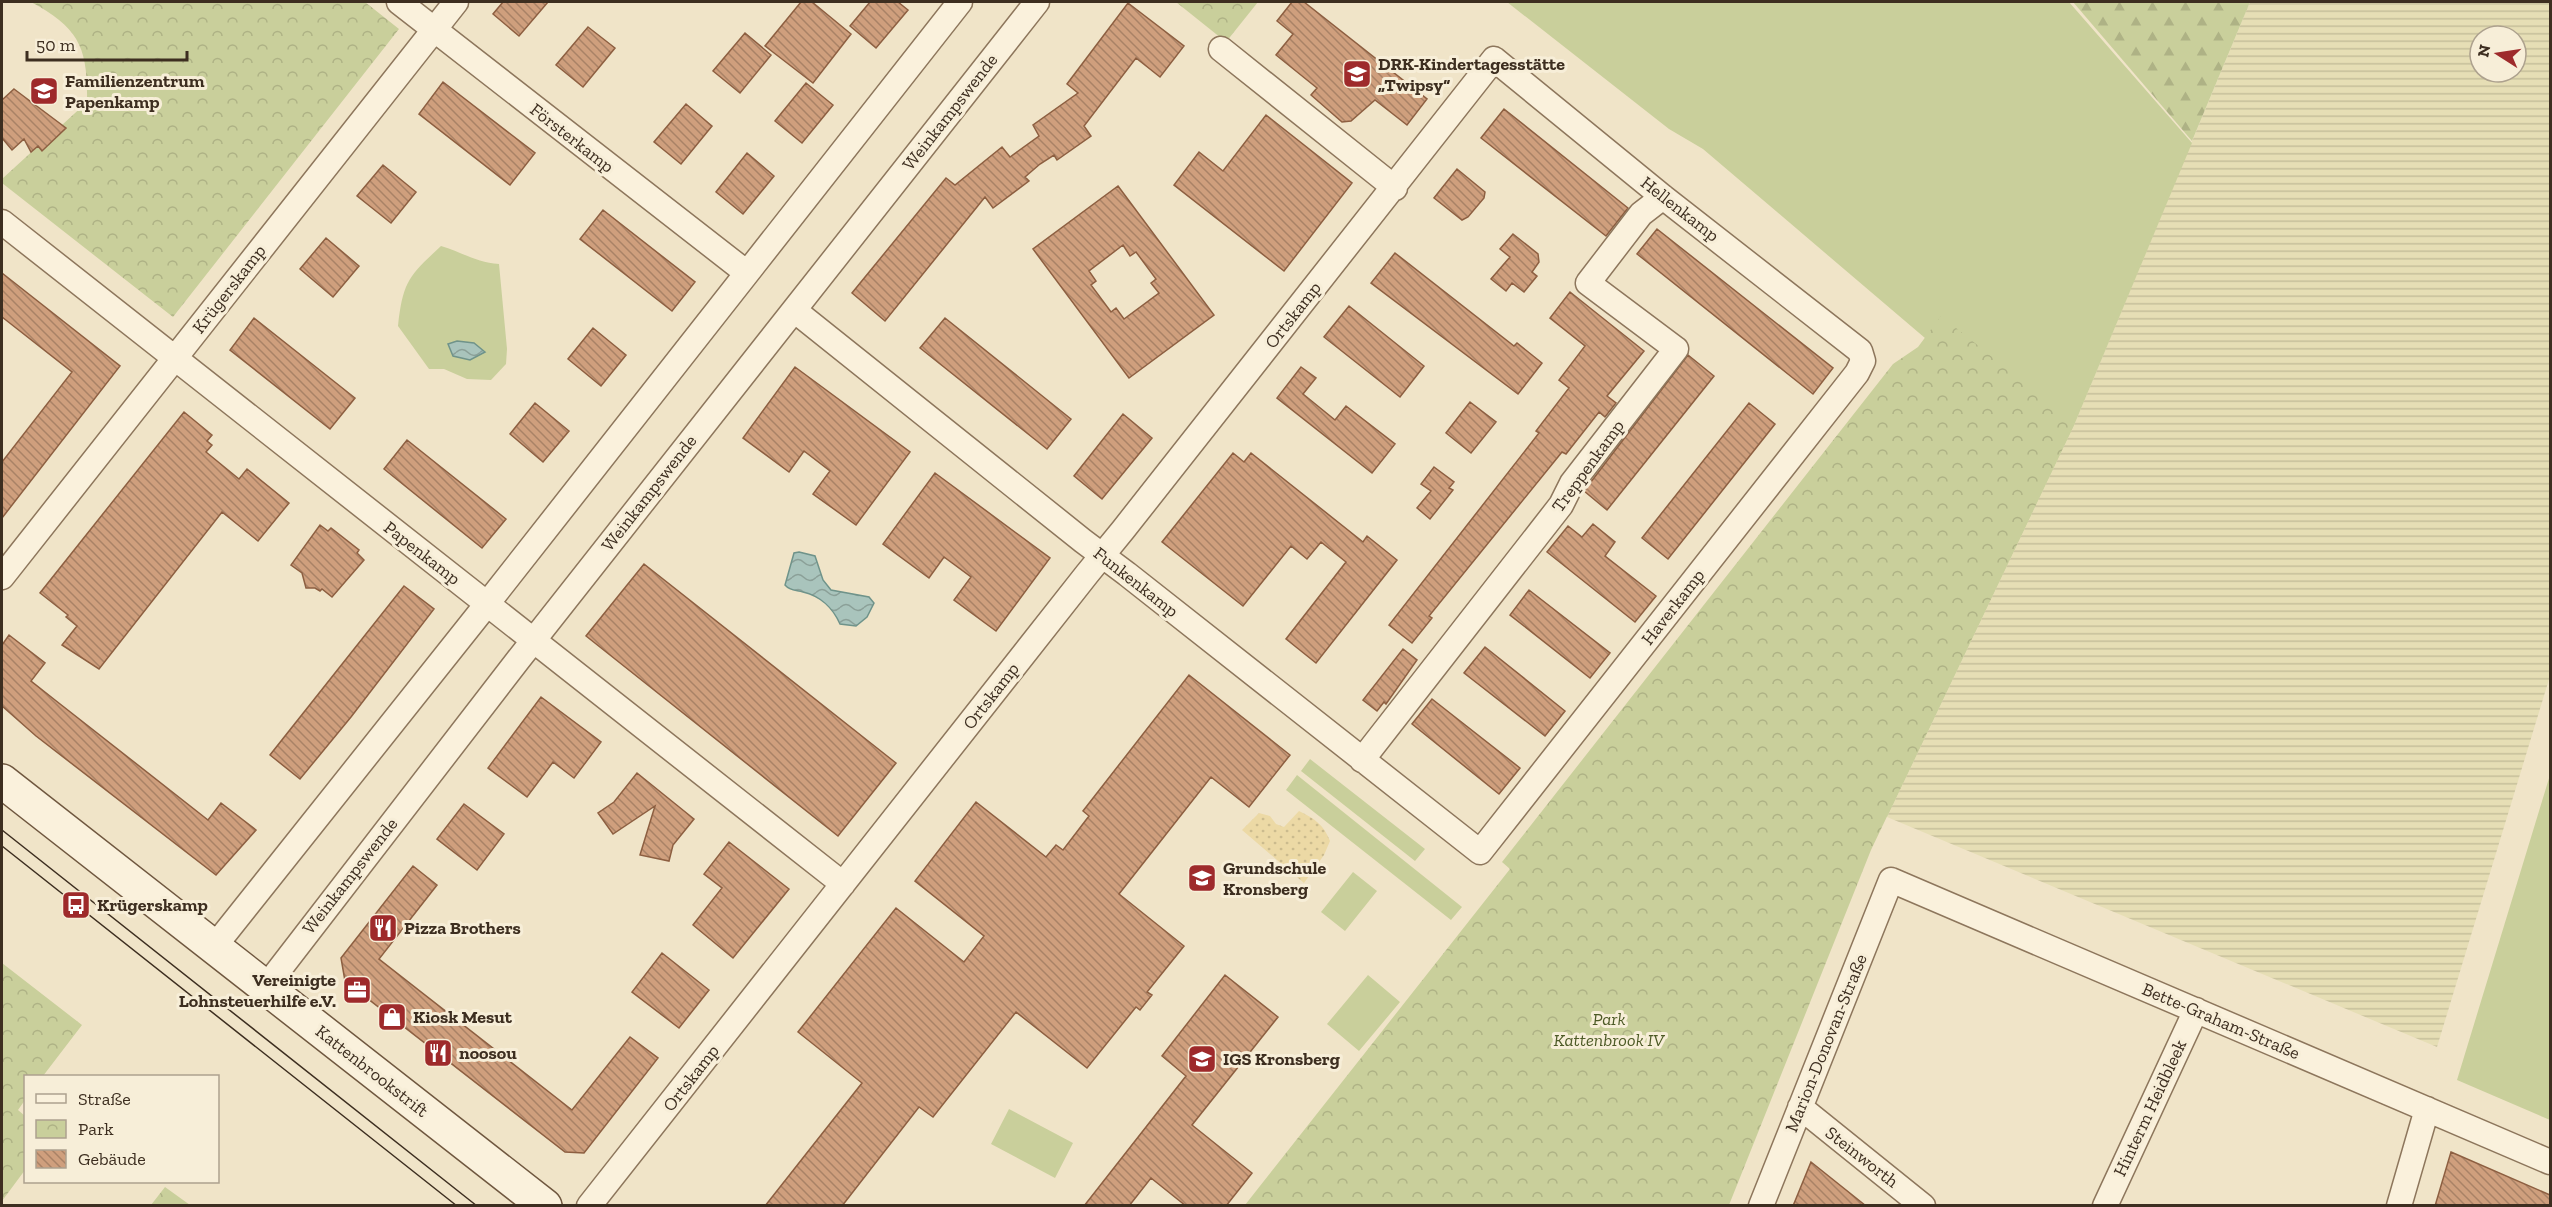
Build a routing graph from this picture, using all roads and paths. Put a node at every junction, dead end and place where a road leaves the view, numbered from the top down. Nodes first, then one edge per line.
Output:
1 (399, 2) edge
2 (456, 2) edge
3 (960, 2) edge
4 (1037, 2) edge
5 (434, 29) junction
6 (1221, 49) dead end
7 (1494, 59) joint
8 (1395, 188) junction
9 (1663, 196) junction
10 (2, 222) edge
11 (747, 273) junction
12 (794, 310) junction
13 (174, 358) junction
14 (1863, 361) joint
15 (1102, 555) junction
16 (2, 577) edge
17 (487, 604) junction
18 (534, 640) junction
19 (1362, 760) junction
20 (2, 780) edge
21 (1480, 852) joint
22 (1891, 880) joint
23 (843, 884) junction
24 (213, 947) junction
25 (264, 988) junction
26 (2196, 1010) junction
27 (1800, 1107) junction
28 (2427, 1109) junction
29 (2550, 1162) edge
30 (545, 1206) edge
31 (589, 1206) edge
32 (1761, 1206) edge
33 (1923, 1206) edge
34 (2105, 1206) edge
35 (2399, 1206) edge

1 - 5 street, Försterkamp
2 - 5 street, Krügerskamp
3 - 11 street
4 - 12 street, Weinkampswende
5 - 11 street, Försterkamp
5 - 13 street, Krügerskamp
6 - 8 street
7 - 8 street, Ortskamp
7 - 9 street, Hellenkamp
8 - 15 street, Ortskamp
9 - 14 street, Hellenkamp
9 - 19 street, Treppenkamp
10 - 13 street, Papenkamp
11 - 17 street
12 - 15 street, Funkenkamp
12 - 18 street, Weinkampswende
13 - 16 street, Krügerskamp
13 - 17 street, Papenkamp
14 - 21 street, Haverkamp
15 - 19 street, Funkenkamp
15 - 23 street, Ortskamp
17 - 18 street, Papenkamp
17 - 24 street
18 - 23 street, Papenkamp
18 - 25 street, Weinkampswende
19 - 21 street, Funkenkamp
20 - 24 main road, Kattenbrookstrift
22 - 26 street, Bette-Graham-Straße
22 - 27 street, Marion-Donovan-Straße
23 - 31 street, Ortskamp
24 - 25 main road, Kattenbrookstrift
25 - 30 main road, Kattenbrookstrift
26 - 28 street, Bette-Graham-Straße
26 - 34 street, Hinterm Heidbleek
27 - 32 street, Marion-Donovan-Straße
27 - 33 street, Steinworth
28 - 29 street, Bette-Graham-Straße
28 - 35 street

